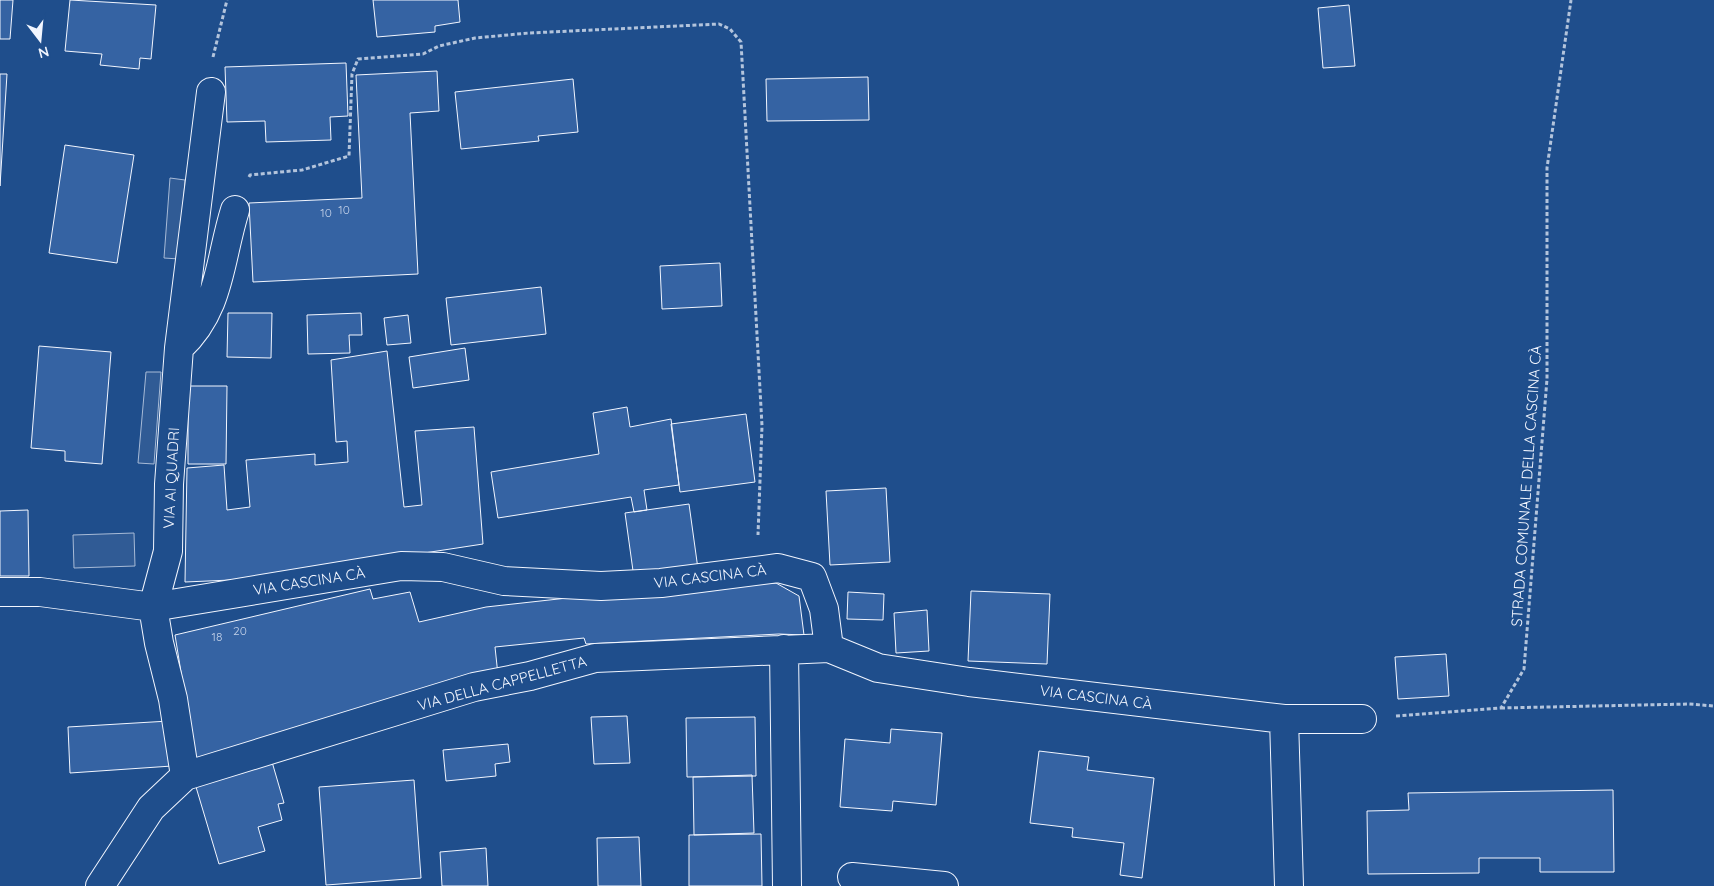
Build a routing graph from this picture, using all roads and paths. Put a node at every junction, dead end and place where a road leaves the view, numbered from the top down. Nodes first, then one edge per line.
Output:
1 (228, 0) edge
2 (1571, 0) edge
3 (211, 92) joint
4 (235, 210) joint
5 (179, 348) junction
6 (753, 571) junction
7 (0, 592) edge
8 (153, 607) junction
9 (829, 648) junction
10 (784, 649) junction
11 (1714, 706) edge
12 (1501, 708) junction
13 (1284, 719) junction
14 (1362, 719) joint
15 (185, 776) junction
16 (852, 877) dead end
17 (100, 886) edge
18 (787, 886) edge
19 (944, 886) edge
20 (1289, 886) edge

1 - 3 path
2 - 12 path, STRADA COMUNALE DELLA CASCINA CÀ
3 - 5 street, VIA AI QUADRI
4 - 5 street
4 - 6 path
5 - 8 street, VIA AI QUADRI
6 - 8 street, VIA CASCINA CÀ
6 - 9 street, VIA CASCINA CÀ
7 - 8 street, VIA CASCINA CÀ
8 - 15 street
9 - 10 street, VIA DELLA CAPPELLETTA
9 - 13 street, VIA CASCINA CÀ
10 - 15 street, VIA DELLA CAPPELLETTA
10 - 18 street
11 - 12 path
12 - 14 path
13 - 14 street, VIA CASCINA CÀ
13 - 20 street
15 - 17 street, VIA DELLA CAPPELLETTA
16 - 19 street

